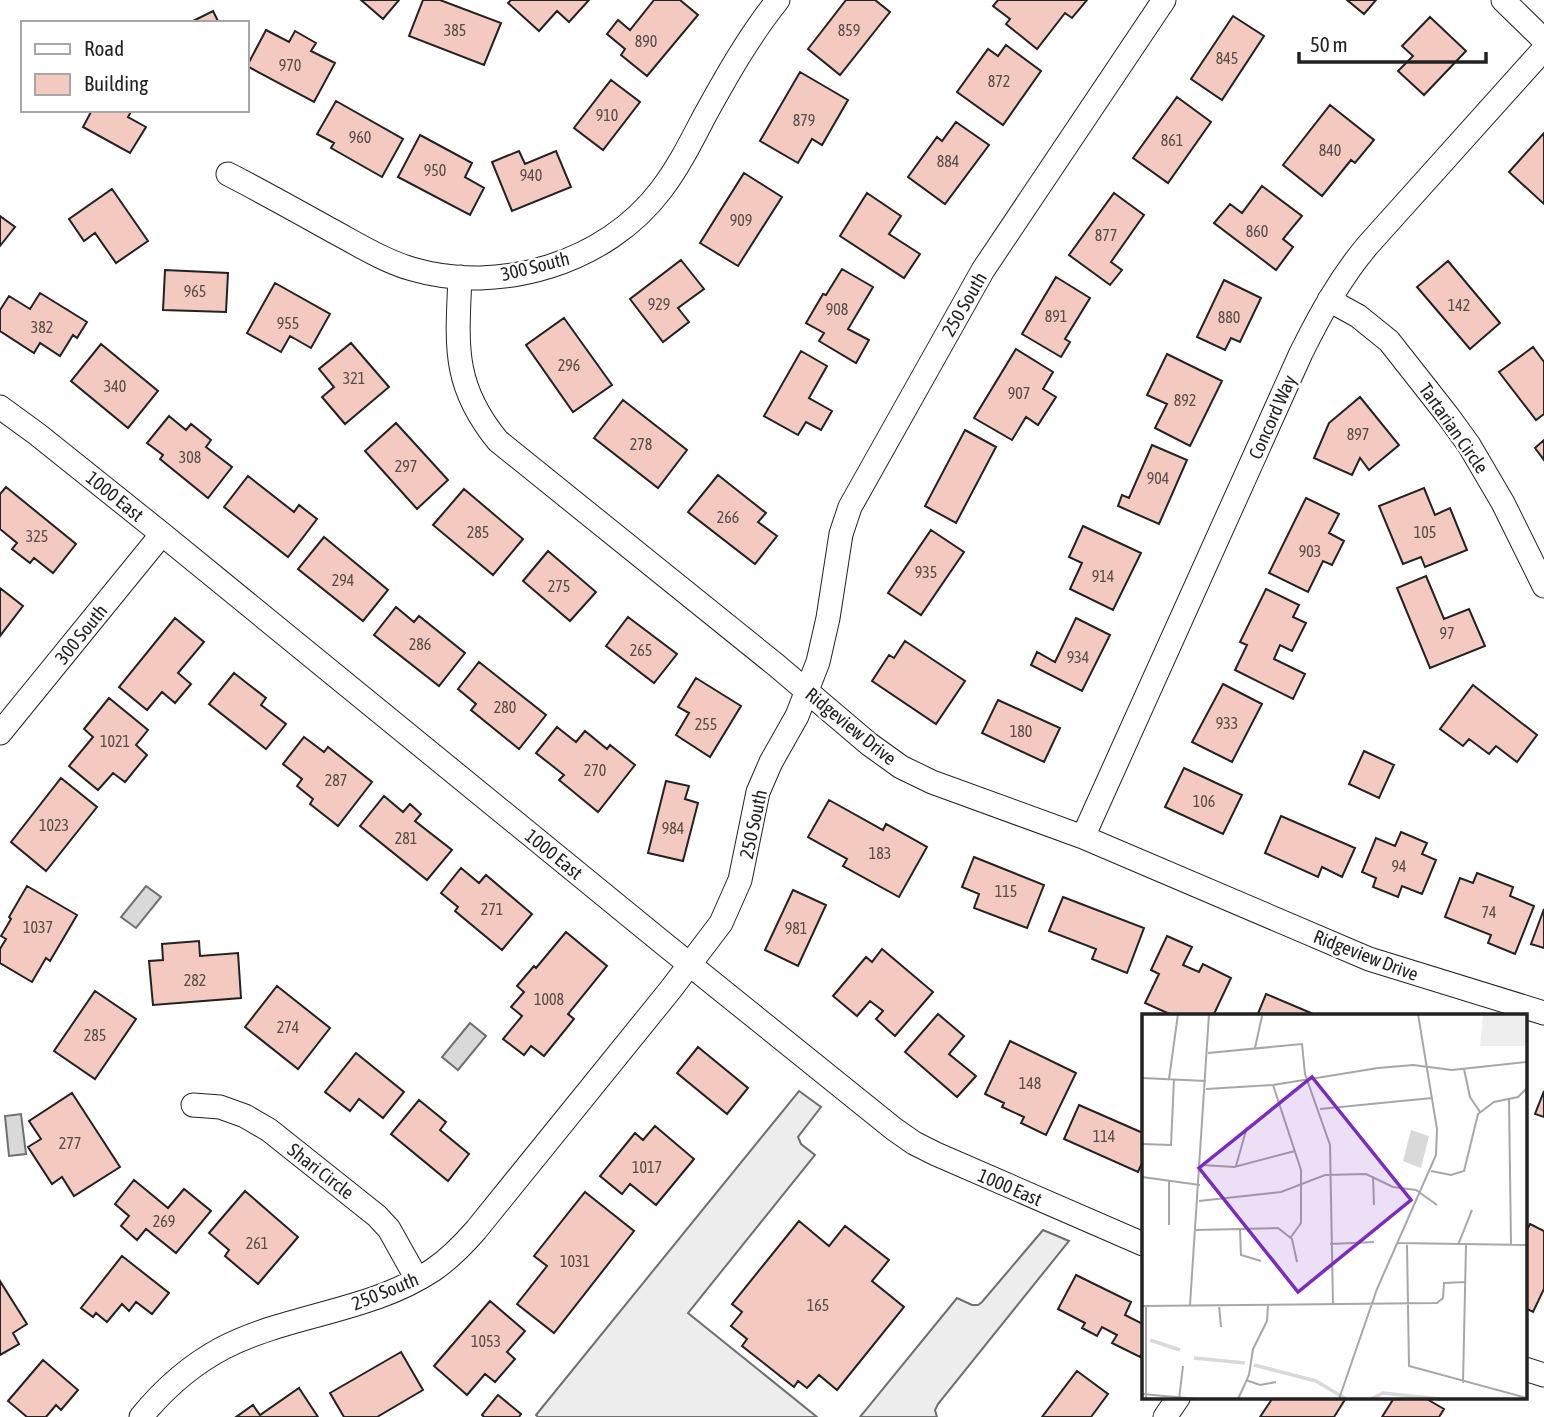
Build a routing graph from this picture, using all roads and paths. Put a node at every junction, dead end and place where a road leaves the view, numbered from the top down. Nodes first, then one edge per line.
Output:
1 (778, 0) edge
2 (1164, 0) edge
3 (1503, 0) edge
4 (1544, 40) edge
5 (1544, 49) edge
6 (228, 174) dead end
7 (460, 277) junction
8 (1329, 300) junction
9 (0, 407) edge
10 (162, 534) junction
11 (1544, 586) edge
12 (807, 691) junction
13 (0, 733) edge
14 (1083, 837) junction
15 (690, 965) junction
16 (1544, 1013) edge
17 (193, 1105) dead end
18 (1142, 1244) edge
19 (417, 1279) junction
20 (1526, 1369) edge
21 (1544, 1375) edge
22 (1177, 1400) edge
23 (141, 1417) edge
24 (1165, 1417) edge

1 - 7 street, 300 South
2 - 12 street, 250 South
3 - 4 street
5 - 8 street, Concord Way
6 - 7 street, 300 South
7 - 12 street, Ridgeview Drive
8 - 11 street, Tartarian Circle
8 - 14 street, Concord Way
9 - 10 street, 1000 East
10 - 13 street, 300 South
10 - 15 street, 1000 East
12 - 14 street, Ridgeview Drive
12 - 15 street, 250 South
14 - 16 street, Ridgeview Drive
15 - 18 street, 1000 East
15 - 19 street, 250 South
17 - 19 street, Shari Circle
19 - 23 street, 250 South
20 - 21 street
22 - 24 street

